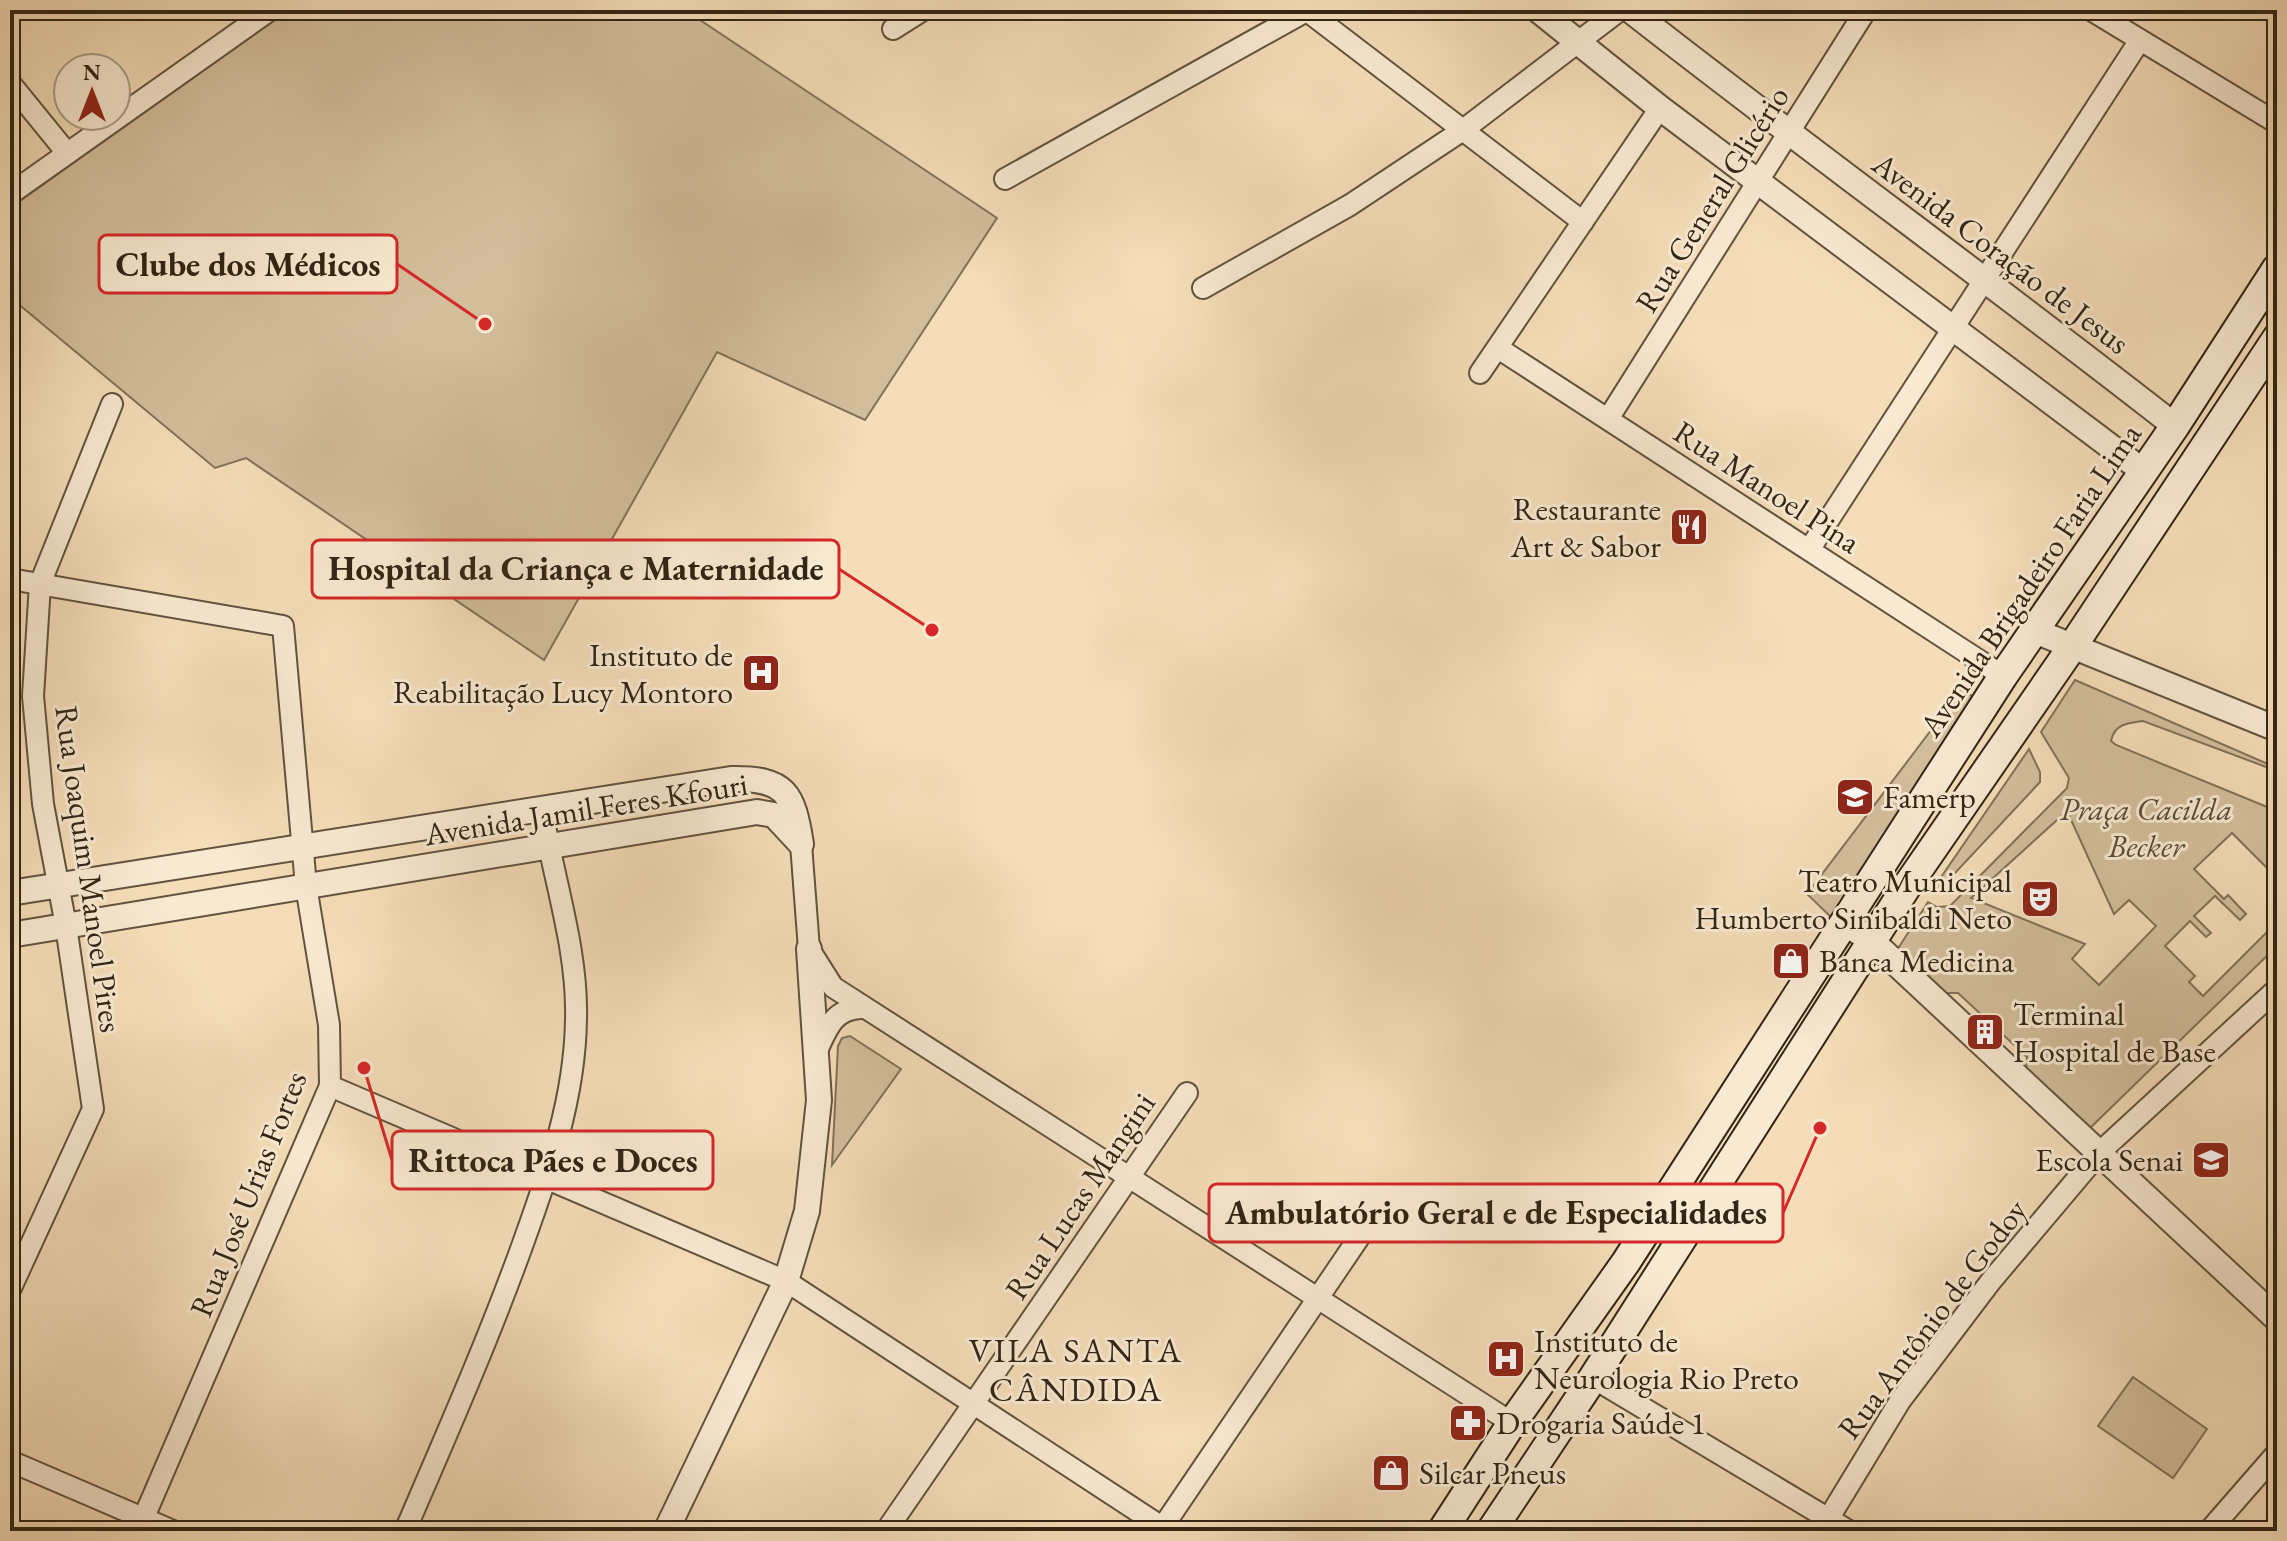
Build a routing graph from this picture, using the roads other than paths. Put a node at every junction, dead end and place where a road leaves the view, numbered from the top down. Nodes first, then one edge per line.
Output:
1 (270, 10) edge
2 (923, 10) edge
3 (1307, 10) edge
4 (1538, 10) edge
5 (1620, 10) edge
6 (1630, 10) edge
7 (1866, 10) edge
8 (2091, 10) edge
9 (893, 29) dead end
10 (2140, 40) junction
11 (1581, 42) junction
12 (10, 83) edge
13 (1660, 108) junction
14 (2277, 123) edge
15 (1463, 130) junction
16 (1788, 134) junction
17 (67, 153) junction
18 (1005, 179) dead end
19 (1758, 181) junction
20 (10, 194) edge
21 (1583, 222) junction
22 (2277, 268) edge
23 (1985, 278) junction
24 (1203, 288) dead end
25 (1952, 330) junction
26 (2277, 338) edge
27 (1498, 348) junction
28 (1480, 373) dead end
29 (112, 404) dead end
30 (1608, 419) junction
31 (2175, 426) junction
32 (2143, 471) junction
33 (1809, 550) junction
34 (10, 579) edge
35 (40, 584) junction
36 (2035, 631) junction
37 (2072, 647) junction
38 (2003, 676) junction
39 (2277, 729) edge
40 (542, 809) junction
41 (801, 844) junction
42 (548, 846) junction
43 (302, 847) junction
44 (59, 885) junction
45 (306, 886) junction
46 (10, 893) edge
47 (1845, 923) junction
48 (66, 926) junction
49 (10, 935) edge
50 (1872, 941) junction
51 (809, 949) junction
52 (2277, 989) edge
53 (861, 1008) junction
54 (816, 1053) junction
55 (330, 1086) junction
56 (1187, 1093) dead end
57 (2099, 1153) junction
58 (547, 1176) junction
59 (1129, 1178) junction
60 (1381, 1205) dead end
61 (786, 1281) junction
62 (10, 1290) edge
63 (1317, 1298) junction
64 (2277, 1319) edge
65 (1593, 1378) junction
66 (973, 1406) junction
67 (1512, 1423) junction
68 (1548, 1445) junction
69 (2277, 1453) edge
70 (10, 1461) edge
71 (1824, 1524) edge
72 (141, 1525) edge
73 (1163, 1530) edge
74 (173, 1531) edge
75 (405, 1531) edge
76 (666, 1531) edge
77 (886, 1531) edge
78 (1442, 1531) edge
79 (1491, 1531) edge
80 (1849, 1531) edge
81 (2209, 1531) edge

1 - 17 street
2 - 9 street
3 - 15 street
3 - 18 street
4 - 11 street
5 - 11 street
6 - 16 street, Avenida Coração de Jesus
7 - 16 street, Rua General Glicério
8 - 10 street
10 - 14 street
10 - 23 street
11 - 13 street
11 - 15 street
12 - 17 street
13 - 19 street
13 - 21 street
15 - 21 street
15 - 24 street
16 - 19 street, Rua General Glicério
16 - 23 street, Avenida Coração de Jesus
17 - 20 street
19 - 25 street
19 - 30 street, Rua General Glicério
21 - 27 street
22 - 31 main road, Avenida Brigadeiro Faria Lima
23 - 25 street
23 - 31 street, Avenida Coração de Jesus
25 - 32 street
25 - 33 street
26 - 37 main road
27 - 28 street
27 - 30 street, Rua Manoel Pina
29 - 35 street, Rua Joaquim Manoel Pires
30 - 33 street, Rua Manoel Pina
31 - 32 main road, Avenida Brigadeiro Faria Lima
32 - 36 main road, Avenida Brigadeiro Faria Lima
33 - 38 street, Rua Manoel Pina
34 - 35 street
35 - 43 street, Rua José Urias Fortes
35 - 44 street, Rua Joaquim Manoel Pires
36 - 37 street
36 - 38 main road, Avenida Brigadeiro Faria Lima
37 - 39 street
37 - 50 main road
38 - 47 main road, Avenida Brigadeiro Faria Lima
40 - 41 street, Avenida Jamil Feres Kfouri
40 - 42 street
40 - 43 street, Avenida Jamil Feres Kfouri
41 - 42 street, Avenida Jamil Feres Kfouri
41 - 51 street
42 - 45 street, Avenida Jamil Feres Kfouri
42 - 58 street
43 - 44 street, Avenida Jamil Feres Kfouri
43 - 45 street, Rua José Urias Fortes
44 - 46 street, Avenida Jamil Feres Kfouri
44 - 48 street, Rua Joaquim Manoel Pires
45 - 48 street, Avenida Jamil Feres Kfouri
45 - 55 street, Rua José Urias Fortes
47 - 50 street
47 - 67 main road, Avenida Brigadeiro Faria Lima
48 - 49 street, Avenida Jamil Feres Kfouri
48 - 62 street, Rua Joaquim Manoel Pires
50 - 57 street
50 - 65 main road
51 - 53 street
51 - 54 street
52 - 57 street, Rua Antônio de Godoy
53 - 54 street
53 - 59 street
54 - 61 street
55 - 58 street
55 - 72 street, Rua José Urias Fortes
56 - 59 street, Rua Lucas Mangini
57 - 64 street
57 - 71 street, Rua Antônio de Godoy
58 - 61 street
58 - 75 street
59 - 63 street
59 - 66 street, Rua Lucas Mangini
60 - 63 street
61 - 66 street
61 - 76 street
63 - 67 street
63 - 73 street
65 - 68 main road
65 - 71 street
66 - 73 street
66 - 77 street, Rua Lucas Mangini
67 - 68 main road
67 - 78 main road, Avenida Brigadeiro Faria Lima
68 - 79 main road
69 - 81 street
70 - 72 street
71 - 80 street
72 - 74 street

